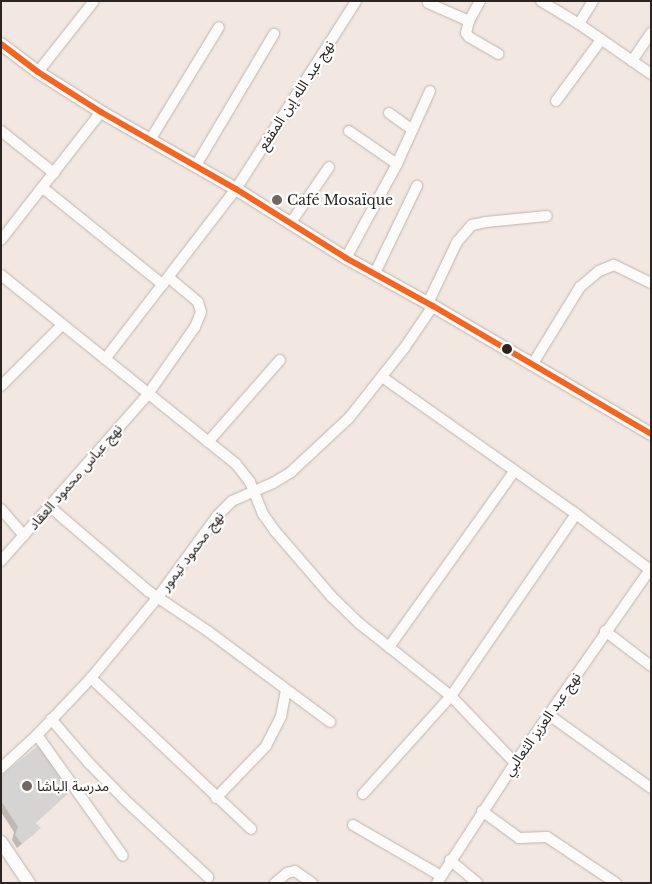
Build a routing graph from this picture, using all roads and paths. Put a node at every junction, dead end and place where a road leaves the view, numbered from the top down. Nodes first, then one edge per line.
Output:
1 (94, 1) edge
2 (356, 1) edge
3 (480, 1) edge
4 (541, 1) edge
5 (593, 1) edge
6 (428, 3) dead end
7 (469, 21) junction
8 (579, 24) junction
9 (219, 27) dead end
10 (651, 33) edge
11 (274, 34) dead end
12 (601, 40) junction
13 (1, 44) edge
14 (498, 54) dead end
15 (632, 61) junction
16 (38, 72) junction
17 (651, 74) edge
18 (430, 91) dead end
19 (556, 101) dead end
20 (101, 112) junction
21 (388, 113) dead end
22 (412, 130) junction
23 (1, 131) edge
24 (349, 131) dead end
25 (150, 140) junction
26 (397, 164) junction
27 (195, 167) junction
28 (330, 167) dead end
29 (54, 173) junction
30 (417, 186) dead end
31 (43, 188) junction
32 (236, 189) junction
33 (547, 216) dead end
34 (290, 224) junction
35 (1, 240) edge
36 (346, 258) junction
37 (374, 273) junction
38 (1, 275) edge
39 (166, 282) junction
40 (651, 283) edge
41 (430, 305) junction
42 (62, 325) junction
43 (105, 359) junction
44 (280, 360) dead end
45 (532, 365) junction
46 (382, 377) junction
47 (1, 386) edge
48 (148, 394) junction
49 (651, 434) edge
50 (208, 442) junction
51 (514, 472) junction
52 (254, 492) junction
53 (49, 506) junction
54 (1, 509) edge
55 (576, 514) junction
56 (24, 535) junction
57 (1, 561) edge
58 (650, 569) edge
59 (158, 597) junction
60 (605, 631) junction
61 (389, 647) junction
62 (651, 666) edge
63 (90, 678) junction
64 (286, 690) junction
65 (451, 696) junction
66 (550, 715) junction
67 (51, 719) junction
68 (330, 722) dead end
69 (37, 735) junction
70 (514, 763) junction
71 (1, 768) edge
72 (651, 788) edge
73 (363, 794) dead end
74 (216, 798) junction
75 (482, 811) junction
76 (353, 825) dead end
77 (251, 829) dead end
78 (1, 842) edge
79 (123, 856) dead end
80 (450, 860) junction
81 (208, 877) dead end
82 (439, 879) edge
83 (29, 883) edge
84 (275, 883) edge
85 (312, 883) edge
86 (477, 883) edge
87 (616, 883) edge

1 - 16 street
2 - 32 street, نهج عبد الله إبن المقفع
3 - 7 street
4 - 8 street
5 - 8 street
6 - 7 street
7 - 14 street
8 - 12 street
9 - 25 street
10 - 15 street
11 - 27 street
12 - 15 street
12 - 19 street
13 - 16 main road
15 - 17 street
16 - 20 main road
18 - 22 street
20 - 25 main road
20 - 29 street
21 - 22 street
22 - 26 street
23 - 29 street
24 - 26 street
25 - 27 main road
26 - 36 street
27 - 32 main road
28 - 34 street
29 - 31 street
30 - 37 street
31 - 35 street
31 - 39 street, نهج عباس محمود العقاد
32 - 34 main road
32 - 39 street, نهج عبد الله إبن المقفع
33 - 41 street, نهج محمود تيمور
34 - 36 main road
36 - 37 main road
37 - 41 main road
38 - 42 street
39 - 43 street, نهج عبد الله إبن المقفع
39 - 48 street, نهج عباس محمود العقاد
40 - 45 street
41 - 45 main road
41 - 46 street, نهج محمود تيمور
42 - 43 street
42 - 47 street
43 - 48 street
44 - 50 street
45 - 49 main road
46 - 51 street
46 - 52 street, نهج محمود تيمور
48 - 50 street
48 - 53 street, نهج عباس محمود العقاد
50 - 52 street
51 - 55 street
51 - 61 street
52 - 59 street, نهج محمود تيمور
52 - 61 street
53 - 56 street, نهج عباس محمود العقاد
53 - 59 street
54 - 56 street
55 - 58 street
55 - 65 street
56 - 57 street, نهج عباس محمود العقاد
58 - 60 street, نهج عبد العزيز الثعالبي
59 - 63 street, نهج محمود تيمور
59 - 64 street
60 - 62 street
60 - 66 street, نهج عبد العزيز الثعالبي
61 - 65 street
63 - 67 street, نهج محمود تيمور
63 - 74 street
64 - 68 street
64 - 74 street
65 - 70 street
65 - 73 street
66 - 70 street, نهج عبد العزيز الثعالبي
66 - 72 street
67 - 69 street, نهج محمود تيمور
67 - 81 street
69 - 71 street, نهج محمود تيمور
69 - 79 street
70 - 75 street, نهج عبد العزيز الثعالبي
74 - 77 street
75 - 80 street, نهج عبد العزيز الثعالبي
75 - 87 street
76 - 82 street
78 - 83 main road
80 - 82 street, نهج عبد العزيز الثعالبي
80 - 86 street
84 - 85 street

